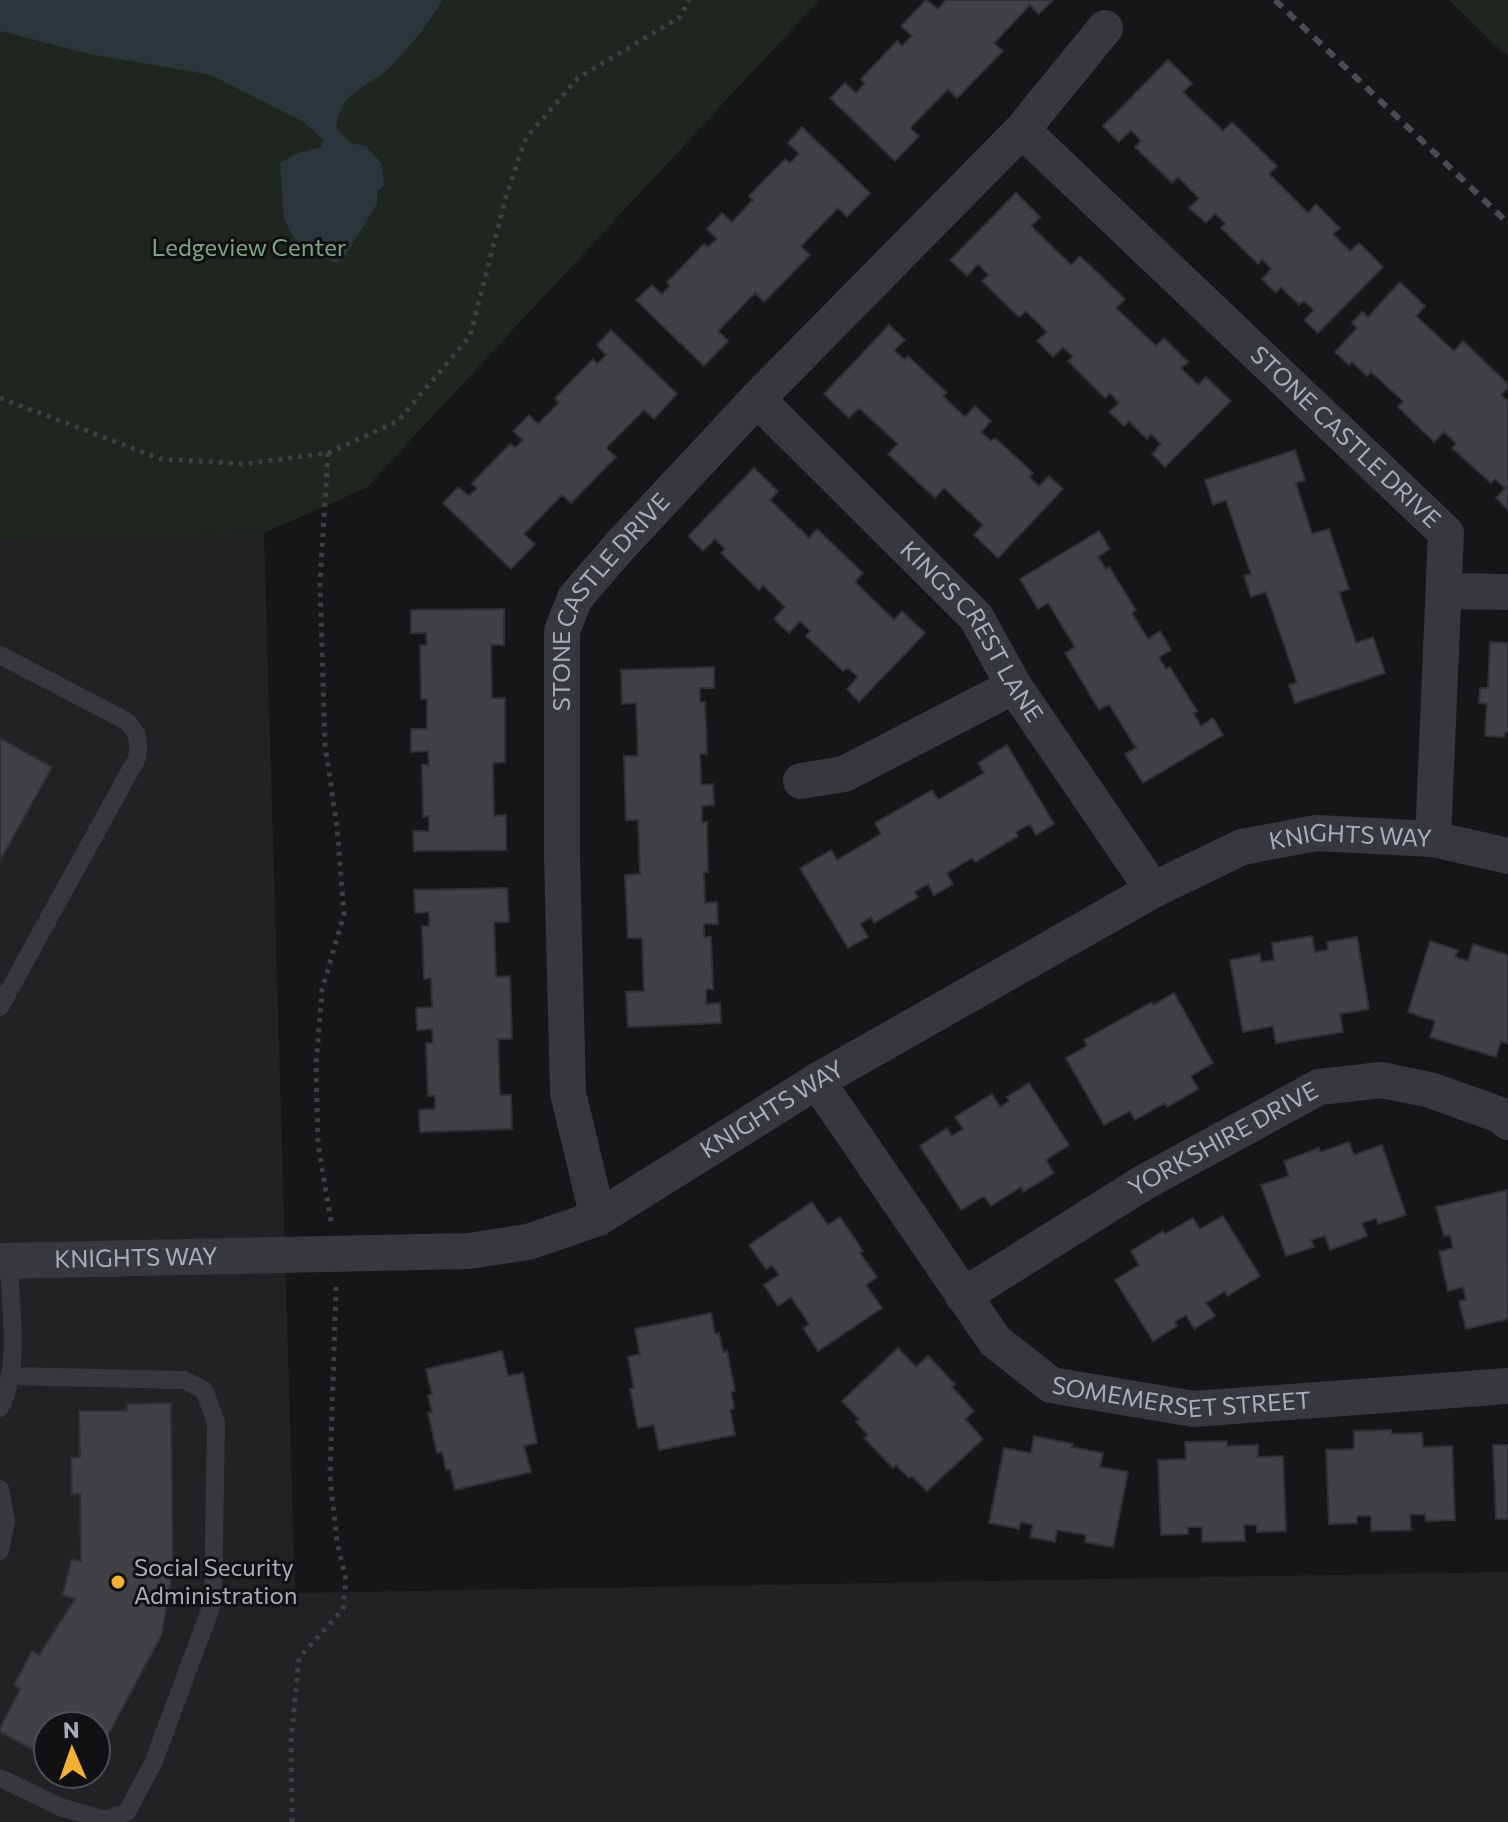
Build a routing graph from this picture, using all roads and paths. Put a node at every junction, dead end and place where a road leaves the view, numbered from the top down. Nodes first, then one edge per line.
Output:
1 (689, 0) edge
2 (1105, 28) dead end
3 (1022, 130) junction
4 (0, 398) edge
5 (757, 399) junction
6 (328, 453) junction
7 (1444, 591) junction
8 (1508, 592) edge
9 (0, 655) edge
10 (1014, 686) junction
11 (801, 781) dead end
12 (1433, 839) junction
13 (1508, 856) edge
14 (1153, 890) junction
15 (0, 1007) edge
16 (817, 1081) junction
17 (1508, 1122) edge
18 (598, 1218) junction
19 (336, 1254) junction
20 (4, 1261) edge
21 (963, 1296) junction
22 (9, 1376) junction
23 (1508, 1386) edge
24 (0, 1408) edge
25 (0, 1489) edge
26 (0, 1551) edge
27 (0, 1778) edge
28 (292, 1822) edge

1 - 6 path
2 - 3 street, STONE CASTLE DRIVE
3 - 5 street, STONE CASTLE DRIVE
3 - 7 street, STONE CASTLE DRIVE
4 - 6 path
5 - 10 street, KINGS CREST LANE
5 - 18 street, STONE CASTLE DRIVE
6 - 19 path
7 - 8 street
7 - 12 street, STONE CASTLE DRIVE
9 - 15 lane
10 - 11 street
10 - 14 street, KINGS CREST LANE
12 - 13 street, KNIGHTS WAY
12 - 14 street, KNIGHTS WAY
14 - 16 street, KNIGHTS WAY
16 - 18 street, KNIGHTS WAY
16 - 21 street, SOMEMERSET STREET
17 - 21 street, YORKSHIRE DRIVE
18 - 19 street, KNIGHTS WAY
19 - 20 street, KNIGHTS WAY
19 - 28 path
20 - 22 lane
21 - 23 street, SOMEMERSET STREET
22 - 24 lane
22 - 27 lane
25 - 26 lane

